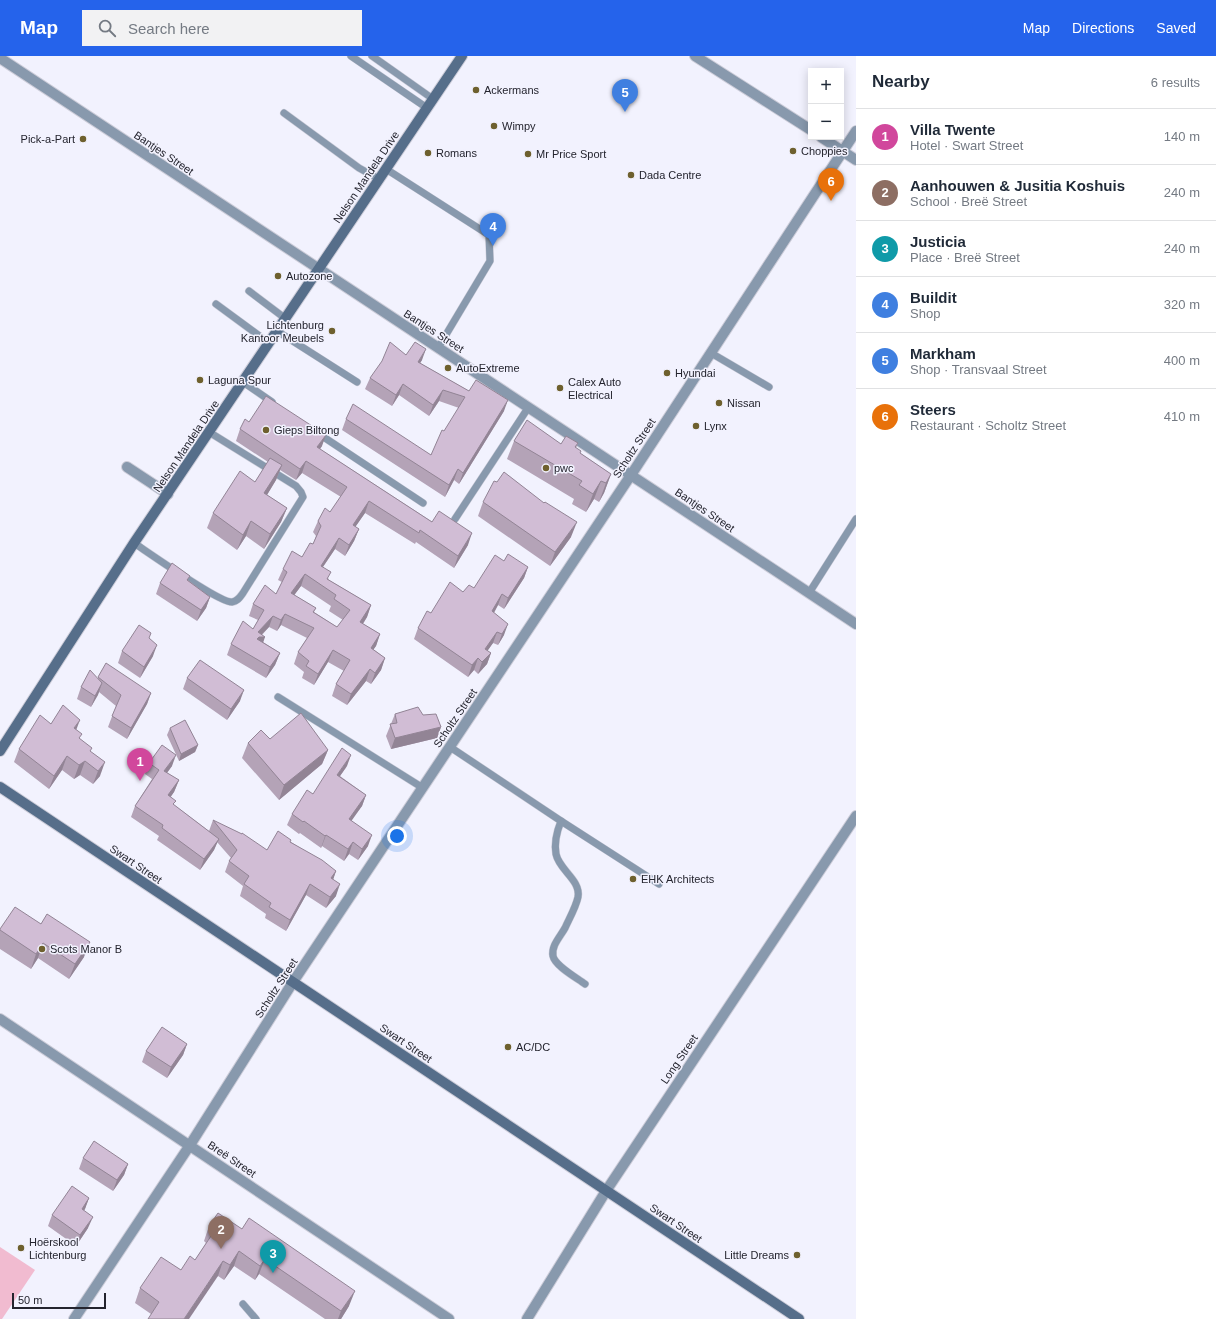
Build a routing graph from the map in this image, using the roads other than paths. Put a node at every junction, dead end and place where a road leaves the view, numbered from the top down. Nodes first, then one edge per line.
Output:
1 (351, 56) edge
2 (372, 56) edge
3 (462, 56) edge
4 (695, 56) edge
5 (0, 58) edge
6 (433, 99) junction
7 (427, 108) junction
8 (284, 113) dead end
9 (808, 128) edge
10 (856, 131) edge
11 (826, 140) edge
12 (843, 151) junction
13 (856, 160) edge
14 (386, 169) junction
15 (379, 179) junction
16 (319, 270) junction
17 (249, 291) dead end
18 (216, 304) dead end
19 (286, 319) junction
20 (277, 331) junction
21 (269, 343) junction
22 (438, 348) junction
23 (711, 353) junction
24 (243, 382) junction
25 (357, 382) dead end
26 (769, 387) dead end
27 (280, 407) edge
28 (528, 408) junction
29 (311, 429) edge
30 (210, 432) junction
31 (127, 467) dead end
32 (631, 475) junction
33 (168, 494) junction
34 (423, 503) dead end
35 (455, 519) dead end
36 (856, 519) edge
37 (134, 543) junction
38 (809, 593) junction
39 (856, 624) edge
40 (278, 697) dead end
41 (450, 747) junction
42 (0, 751) edge
43 (0, 787) edge
44 (423, 788) junction
45 (856, 816) edge
46 (561, 821) junction
47 (659, 884) dead end
48 (293, 982) junction
49 (585, 984) dead end
50 (0, 1019) edge
51 (190, 1145) junction
52 (606, 1191) junction
53 (243, 1304) dead end
54 (74, 1319) edge
55 (256, 1319) edge
56 (449, 1319) edge
57 (527, 1319) edge
58 (799, 1319) edge

1 - 7 lane
2 - 6 lane
3 - 6 main road, Nelson Mandela Drive
4 - 9 street
5 - 16 street, Bantjes Street
6 - 7 main road, Nelson Mandela Drive
7 - 14 main road, Nelson Mandela Drive
8 - 15 lane
10 - 12 street, Scholtz Street
11 - 12 street
12 - 13 street
12 - 23 street, Scholtz Street
14 - 15 main road, Nelson Mandela Drive
14 - 22 lane
15 - 16 main road, Nelson Mandela Drive
16 - 19 main road, Nelson Mandela Drive
16 - 22 street, Bantjes Street
17 - 19 lane
18 - 21 lane
19 - 20 main road, Nelson Mandela Drive
20 - 21 main road, Nelson Mandela Drive
20 - 25 lane
21 - 24 main road, Nelson Mandela Drive
22 - 28 street, Bantjes Street
23 - 26 lane
23 - 32 street, Scholtz Street
24 - 27 lane
24 - 30 main road, Nelson Mandela Drive
28 - 32 street, Bantjes Street
28 - 35 lane
29 - 34 lane
30 - 33 main road, Nelson Mandela Drive
30 - 37 lane
31 - 33 street
32 - 38 street, Bantjes Street
32 - 41 street, Scholtz Street
33 - 37 main road, Nelson Mandela Drive
36 - 38 lane
37 - 42 main road, Nelson Mandela Drive
38 - 39 street, Bantjes Street
40 - 44 lane
41 - 44 street, Scholtz Street
41 - 46 lane
43 - 48 main road, Swart Street
44 - 48 street, Scholtz Street
45 - 52 street, Long Street
46 - 47 lane
46 - 49 lane
48 - 51 street, Scholtz Street
48 - 52 main road, Swart Street
50 - 51 street, Breë Street
51 - 54 street, Scholtz Street
51 - 56 street, Breë Street
52 - 57 street, Long Street
52 - 58 main road, Swart Street
53 - 55 lane

